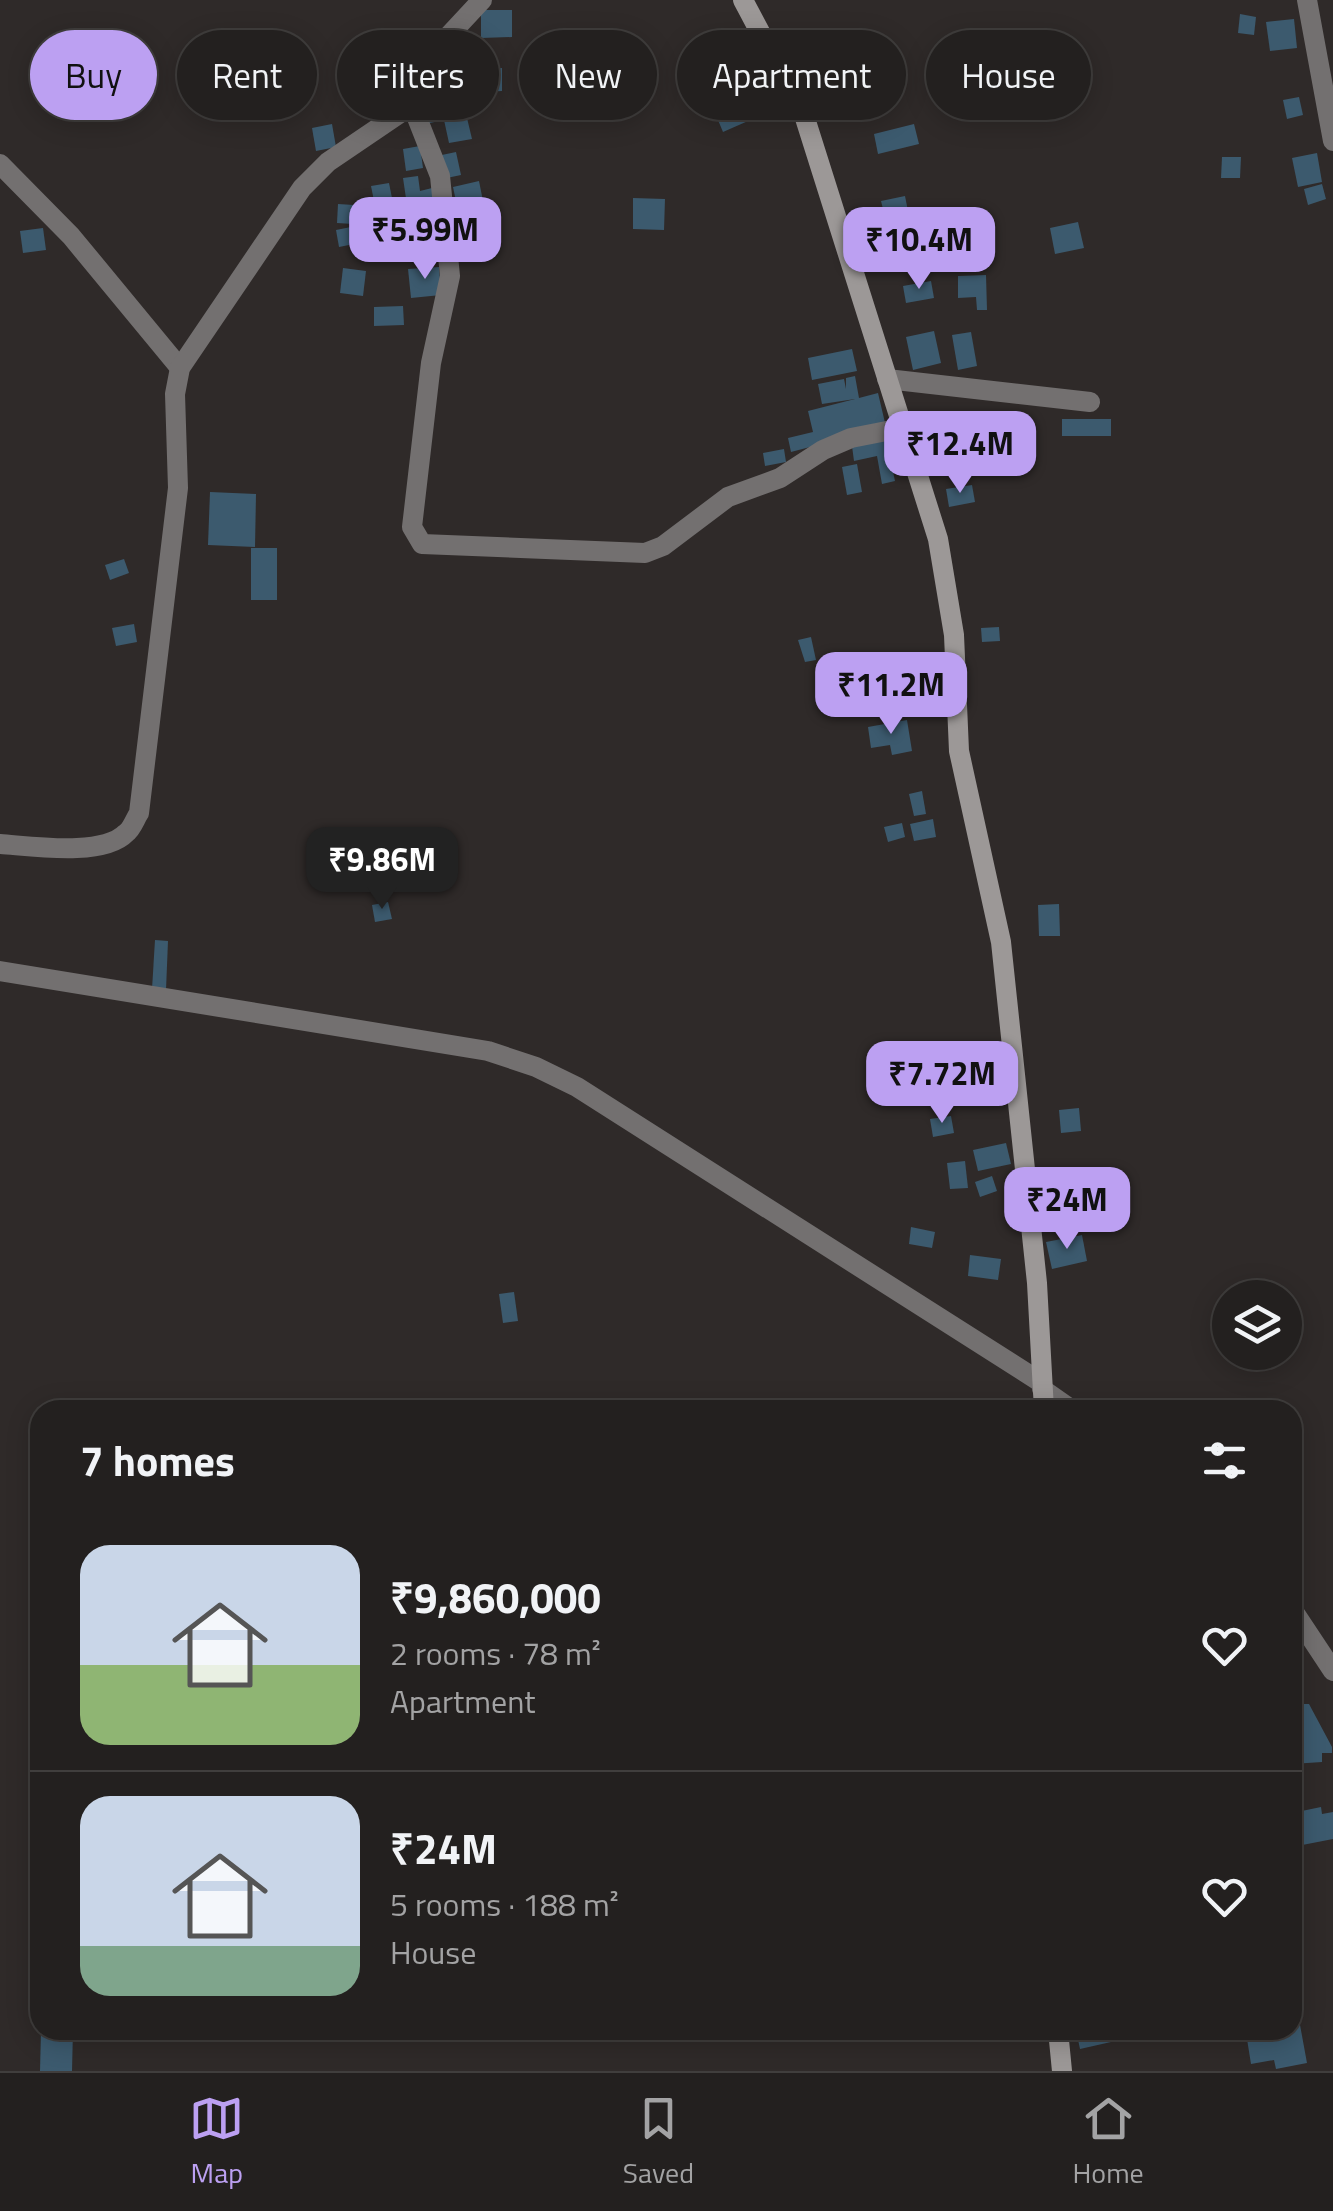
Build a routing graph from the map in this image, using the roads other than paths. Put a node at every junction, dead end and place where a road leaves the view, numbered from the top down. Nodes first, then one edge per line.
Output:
1 (482, 0) edge
2 (743, 0) edge
3 (1307, 0) edge
4 (454, 30) edge
5 (390, 120) edge
6 (418, 120) edge
7 (1333, 140) edge
8 (0, 164) edge
9 (180, 368) junction
10 (887, 378) junction
11 (1090, 402) dead end
12 (902, 428) junction
13 (0, 844) edge
14 (0, 972) edge
15 (1043, 1394) edge
16 (1302, 1624) edge
17 (1333, 1671) edge
18 (1059, 2040) edge
19 (1062, 2071) edge

1 - 4 street
2 - 10 street
3 - 7 street
5 - 9 street
6 - 12 street
8 - 9 street
9 - 13 street
10 - 11 street
10 - 12 street
12 - 15 street
14 - 15 street
16 - 17 street
18 - 19 street

